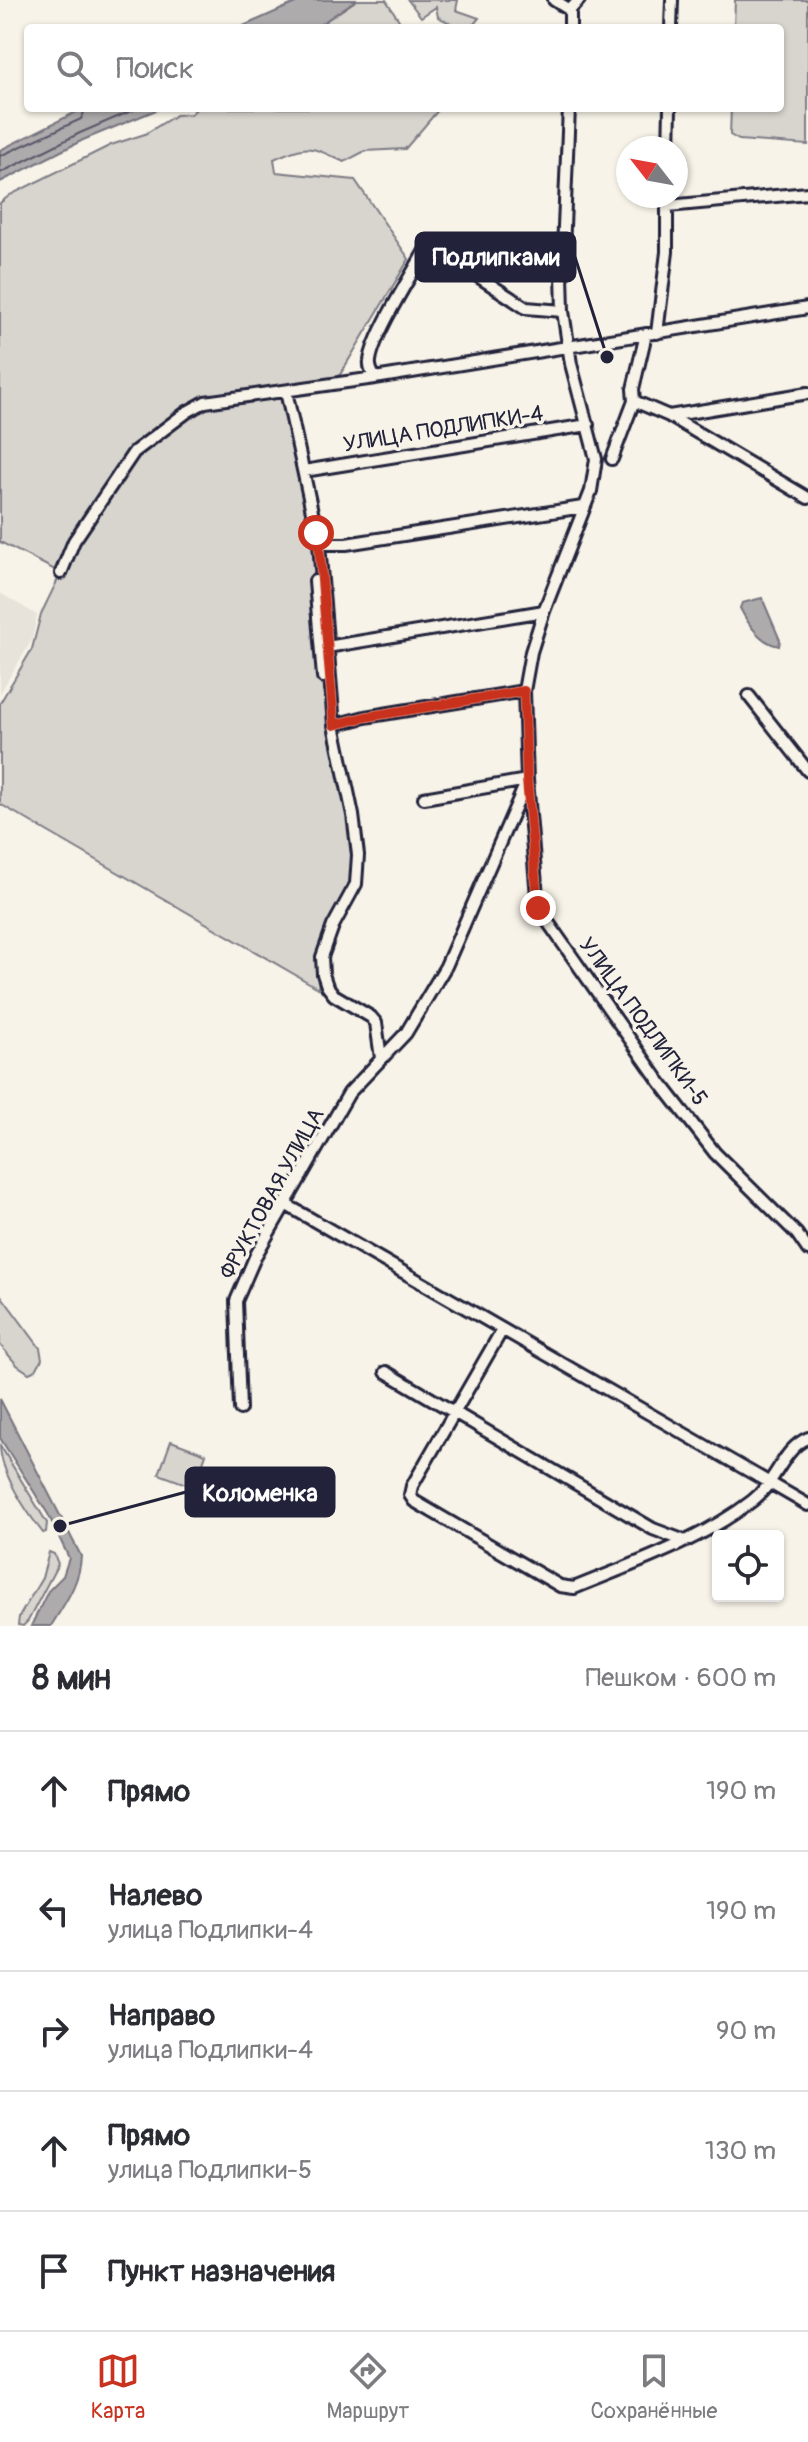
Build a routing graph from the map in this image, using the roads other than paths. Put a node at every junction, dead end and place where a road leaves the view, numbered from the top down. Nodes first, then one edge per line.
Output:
1 (554, 0) edge
2 (579, 0) edge
3 (672, 0) edge
4 (570, 10) junction
5 (570, 24) edge
6 (671, 24) edge
7 (569, 112) edge
8 (670, 112) edge
9 (669, 136) edge
10 (808, 193) edge
11 (688, 200) edge
12 (668, 208) edge
13 (808, 308) edge
14 (563, 311) junction
15 (652, 334) junction
16 (568, 346) junction
17 (375, 378) junction
18 (286, 391) junction
19 (808, 393) edge
20 (634, 401) junction
21 (669, 416) junction
22 (588, 425) junction
23 (612, 459) dead end
24 (304, 471) junction
25 (808, 498) edge
26 (583, 507) junction
27 (318, 540) junction
28 (61, 573) dead end
29 (544, 611) junction
30 (327, 647) junction
31 (524, 691) junction
32 (749, 696) dead end
33 (334, 725) junction
34 (808, 771) edge
35 (527, 780) junction
36 (424, 798) dead end
37 (356, 884) junction
38 (381, 1058) junction
39 (285, 1204) junction
40 (808, 1250) edge
41 (502, 1330) junction
42 (386, 1372) dead end
43 (240, 1409) dead end
44 (455, 1412) junction
45 (808, 1438) edge
46 (771, 1483) junction
47 (808, 1505) edge
48 (685, 1541) junction

1 - 4 street
2 - 4 street
3 - 6 street
4 - 5 street
7 - 14 street
8 - 9 street
10 - 11 street
12 - 15 street
13 - 15 street
14 - 16 street
14 - 17 street
15 - 16 street
15 - 20 street
16 - 17 street
16 - 22 street
17 - 18 street
18 - 24 street
18 - 28 street
19 - 21 street
20 - 21 street
20 - 23 street
21 - 25 street
22 - 24 street, УЛИЦА ПОДЛИПКИ-4
22 - 26 street
24 - 27 street
26 - 27 street
26 - 29 street
27 - 30 street
27 - 37 street
29 - 30 street
29 - 31 street
30 - 33 street
31 - 33 street
31 - 35 street
32 - 34 street
33 - 37 street
35 - 36 street
35 - 38 street, ФРУКТОВАЯ УЛИЦА
35 - 40 street, УЛИЦА ПОДЛИПКИ-5
37 - 38 street
38 - 39 street, ФРУКТОВАЯ УЛИЦА
39 - 41 street
39 - 43 street, ФРУКТОВАЯ УЛИЦА
41 - 44 street
41 - 46 street
42 - 44 street
44 - 48 street
44 - 48 street
45 - 46 street
46 - 47 street
46 - 48 street

